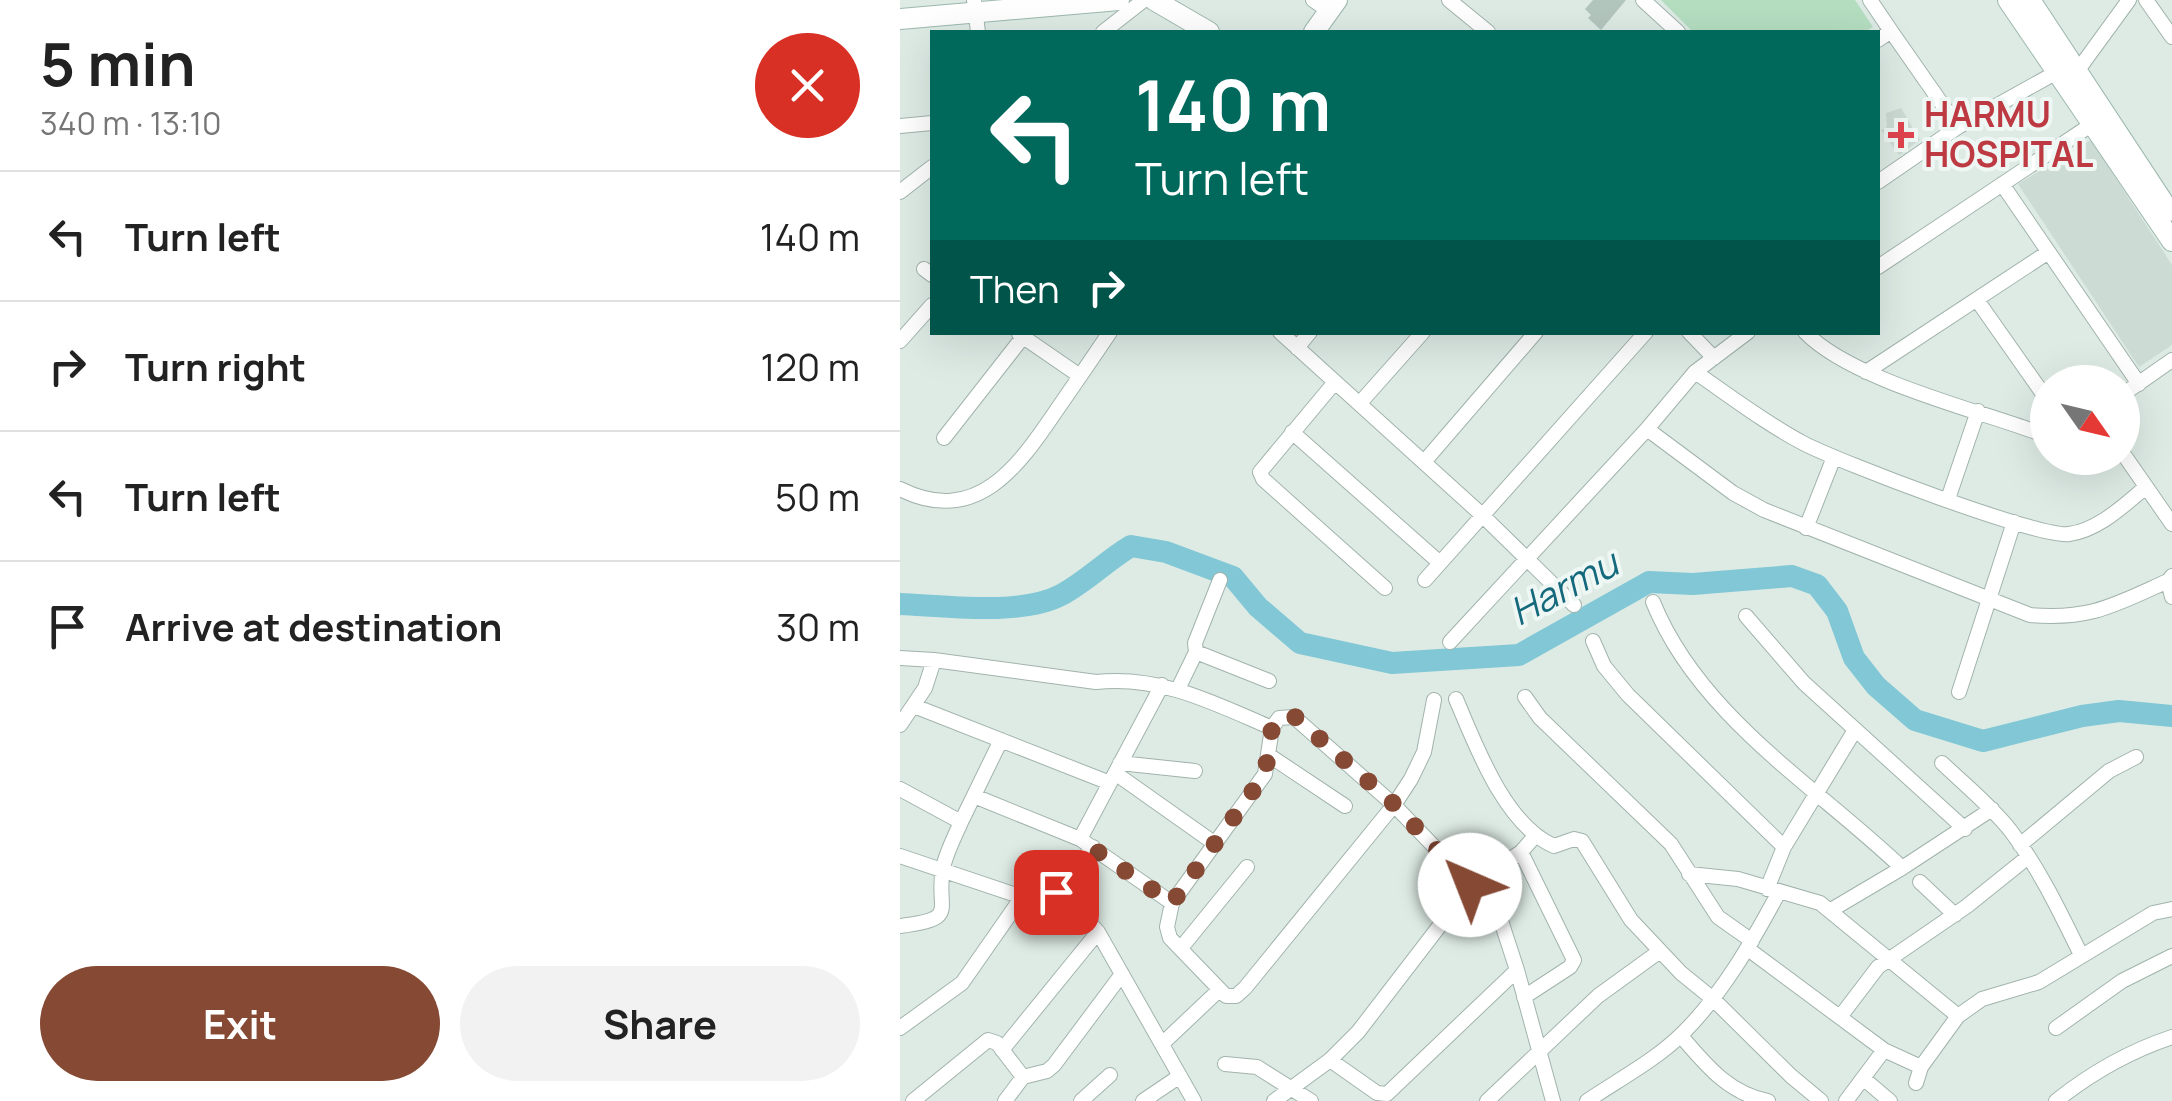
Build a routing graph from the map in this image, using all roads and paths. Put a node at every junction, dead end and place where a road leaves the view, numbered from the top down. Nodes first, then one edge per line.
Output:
1 (1119, 0) edge
2 (1449, 0) edge
3 (1643, 0) edge
4 (1870, 0) edge
5 (2008, 0) edge
6 (2030, 0) edge
7 (2129, 0) edge
8 (2146, 0) edge
9 (1155, 1) edge
10 (1326, 4) edge
11 (976, 15) edge
12 (900, 18) edge
13 (1106, 30) edge
14 (1206, 30) edge
15 (1315, 30) edge
16 (1486, 30) edge
17 (1676, 30) edge
18 (1884, 35) edge
19 (2172, 38) edge
20 (2068, 71) junction
21 (2094, 123) junction
22 (930, 124) edge
23 (900, 126) edge
24 (1958, 128) junction
25 (930, 169) edge
26 (1880, 181) edge
27 (2002, 184) junction
28 (900, 192) edge
29 (2172, 216) edge
30 (2172, 241) edge
31 (2048, 253) junction
32 (1880, 265) edge
33 (1977, 300) junction
34 (930, 307) edge
35 (1020, 335) edge
36 (1108, 335) edge
37 (1283, 335) edge
38 (1308, 335) edge
39 (1420, 335) edge
40 (1533, 335) edge
41 (1643, 335) edge
42 (1692, 335) edge
43 (1744, 335) edge
44 (1808, 335) edge
45 (900, 340) edge
46 (1297, 348) junction
47 (1714, 358) junction
48 (2172, 360) edge
49 (2126, 365) edge
50 (1694, 372) junction
51 (1866, 372) junction
52 (2030, 375) edge
53 (1080, 376) junction
54 (1335, 382) junction
55 (2140, 383) edge
56 (1360, 404) junction
57 (1978, 411) junction
58 (2030, 427) edge
59 (1647, 430) junction
60 (1292, 432) junction
61 (944, 438) dead end
62 (1834, 458) junction
63 (1424, 462) junction
64 (2138, 475) edge
65 (2146, 487) junction
66 (900, 489) edge
67 (1948, 498) junction
68 (1482, 515) junction
69 (2014, 522) junction
70 (2172, 524) edge
71 (1806, 528) junction
72 (1528, 559) junction
73 (1440, 563) junction
74 (1220, 580) dead end
75 (1425, 580) dead end
76 (2171, 585) edge
77 (1385, 588) dead end
78 (1990, 599) junction
79 (1653, 602) dead end
80 (1574, 605) dead end
81 (1746, 616) dead end
82 (1593, 640) dead end
83 (1450, 642) dead end
84 (1196, 652) junction
85 (900, 658) edge
86 (934, 660) junction
87 (1269, 681) dead end
88 (1162, 685) junction
89 (1178, 689) junction
90 (1960, 692) dead end
91 (1525, 697) dead end
92 (1434, 700) dead end
93 (1456, 700) dead end
94 (914, 706) junction
95 (900, 725) edge
96 (1272, 728) junction
97 (1855, 730) junction
98 (1000, 740) junction
99 (1270, 756) junction
100 (2136, 757) dead end
101 (1942, 763) dead end
102 (1195, 771) dead end
103 (1115, 773) junction
104 (900, 788) edge
105 (1814, 794) junction
106 (974, 796) junction
107 (1394, 804) junction
108 (1344, 806) dead end
109 (1992, 809) junction
110 (961, 822) junction
111 (1965, 829) junction
112 (1535, 836) junction
113 (1086, 843) junction
114 (1214, 843) junction
115 (1784, 848) junction
116 (2024, 851) junction
117 (1521, 852) junction
118 (900, 856) edge
119 (1247, 867) dead end
120 (943, 868) junction
121 (1902, 868) junction
122 (1689, 874) junction
123 (1486, 875) junction
124 (1920, 882) dead end
125 (1470, 885) junction
126 (1773, 891) junction
127 (1056, 892) junction
128 (1022, 897) junction
129 (1172, 903) junction
130 (2172, 909) edge
131 (1831, 910) junction
132 (1955, 915) junction
133 (900, 926) edge
134 (1098, 932) junction
135 (1750, 945) junction
136 (1181, 948) junction
137 (1660, 951) junction
138 (2081, 955) junction
139 (2172, 956) edge
140 (1892, 959) junction
141 (1517, 970) junction
142 (1122, 974) junction
143 (1218, 990) junction
144 (1524, 997) junction
145 (1713, 998) junction
146 (1958, 1016) junction
147 (1840, 1017) junction
148 (900, 1028) edge
149 (2056, 1028) dead end
150 (1681, 1036) junction
151 (2172, 1037) edge
152 (1162, 1044) junction
153 (1002, 1050) junction
154 (1540, 1050) junction
155 (1884, 1050) junction
156 (1330, 1060) junction
157 (1225, 1064) dead end
158 (1921, 1066) junction
159 (1110, 1074) dead end
160 (1180, 1076) junction
161 (1023, 1077) junction
162 (1864, 1079) junction
163 (1916, 1084) dead end
164 (1290, 1088) junction
165 (2062, 1099) edge
166 (913, 1101) edge
167 (1005, 1101) edge
168 (1080, 1101) edge
169 (1143, 1101) edge
170 (1194, 1101) edge
171 (1274, 1101) edge
172 (1311, 1101) edge
173 (1487, 1101) edge
174 (1553, 1101) edge
175 (1587, 1101) edge
176 (1768, 1101) edge
177 (1821, 1101) edge
178 (1846, 1101) edge
179 (1890, 1101) edge

1 - 11 main road
2 - 16 street
3 - 17 street
4 - 18 street
5 - 20 main road
6 - 20 main road
7 - 20 street
8 - 19 street
9 - 13 street
9 - 14 main road
10 - 15 main road
11 - 12 main road
18 - 24 street
20 - 21 main road
20 - 24 street
20 - 29 main road
21 - 27 street
21 - 30 main road
22 - 23 street
24 - 26 street
25 - 28 street
27 - 31 street
27 - 32 street
31 - 33 street
31 - 49 street
33 - 51 street
33 - 52 street
34 - 45 street
35 - 53 street
35 - 61 street
36 - 53 street
37 - 46 street
38 - 46 street
39 - 56 street
40 - 63 street
41 - 68 street
42 - 47 street
43 - 47 street
44 - 51 street
46 - 54 street
47 - 50 street
48 - 55 street
50 - 59 street
50 - 62 street
51 - 57 street
53 - 66 street
54 - 56 street
54 - 60 street
56 - 63 street
57 - 58 street
57 - 67 street
59 - 71 street
59 - 72 street
60 - 73 street
60 - 77 street
62 - 67 street
62 - 71 street
63 - 68 street
64 - 65 street
65 - 69 street
65 - 70 street
67 - 69 street
68 - 72 street
68 - 73 street
69 - 78 street
71 - 78 street
72 - 80 street
72 - 83 street
73 - 75 street
74 - 84 street
76 - 78 street
78 - 90 street
79 - 105 street
81 - 97 street
82 - 115 street
84 - 87 street
84 - 89 street
85 - 86 street
86 - 88 street
86 - 94 street
88 - 89 street
88 - 103 street
89 - 96 street
91 - 122 street
92 - 107 street
93 - 112 street
94 - 95 street
94 - 98 street
96 - 99 street
96 - 107 street
97 - 105 street
97 - 111 street
98 - 103 street
98 - 106 street
99 - 108 street
99 - 114 street
100 - 116 street
101 - 109 street
102 - 103 street
103 - 113 street
103 - 114 street
104 - 110 street
105 - 115 street
105 - 121 street
106 - 110 street
106 - 113 street
107 - 125 street
107 - 143 street
109 - 111 street
109 - 116 street
110 - 120 street
111 - 121 street
112 - 117 street
112 - 137 street
113 - 127 street
113 - 129 street
114 - 129 street
115 - 126 street
116 - 132 street
116 - 138 street
117 - 123 street
117 - 144 street
118 - 120 street
119 - 136 street
120 - 128 street
120 - 133 street
121 - 131 street
122 - 126 street
122 - 135 street
123 - 125 street
123 - 141 street
124 - 132 street
125 - 156 street
126 - 131 street
126 - 135 street
127 - 128 street
127 - 134 street
128 - 148 street
129 - 136 street
130 - 138 street
131 - 140 street
132 - 140 street
134 - 142 street
134 - 153 street
135 - 145 street
135 - 147 street
136 - 143 street
137 - 145 street
137 - 154 street
138 - 146 street
139 - 149 street
140 - 146 street
140 - 147 street
141 - 144 street
141 - 156 street
142 - 152 street
142 - 161 street
143 - 152 street
144 - 154 street
145 - 150 street
145 - 177 street
146 - 158 street
147 - 155 street
150 - 175 street
150 - 176 street
151 - 165 street
152 - 160 street
153 - 161 street
153 - 166 street
154 - 173 street
154 - 174 street
155 - 158 street
155 - 162 street
156 - 164 street
157 - 164 street
158 - 163 street
159 - 168 street
160 - 169 street
160 - 170 street
161 - 167 street
162 - 178 street
162 - 179 street
164 - 171 street
164 - 172 street

